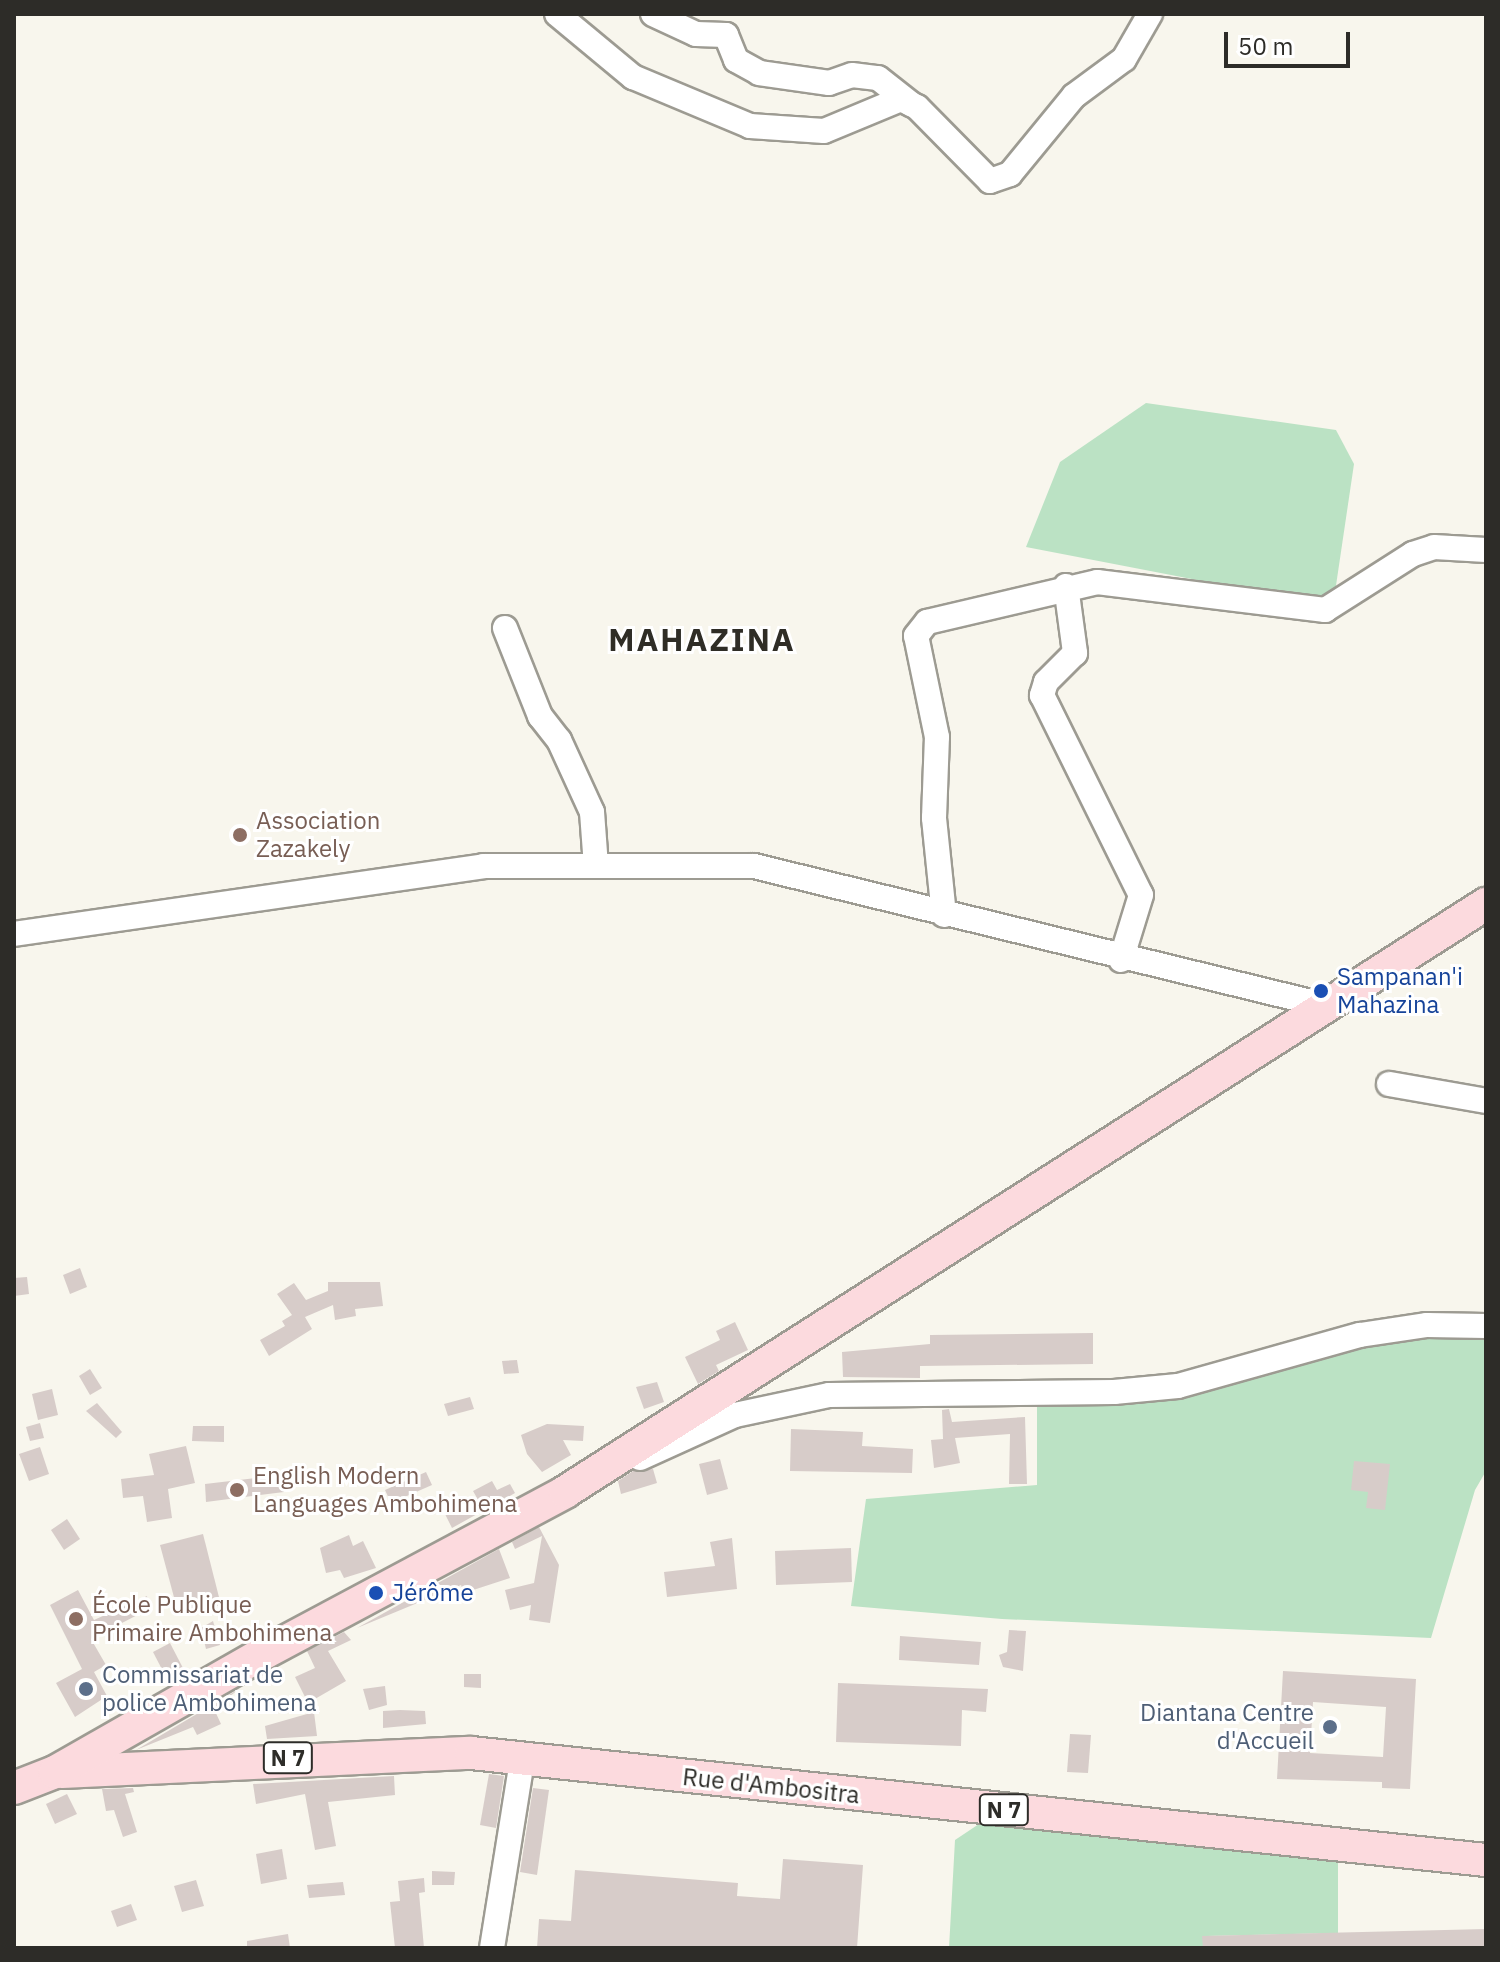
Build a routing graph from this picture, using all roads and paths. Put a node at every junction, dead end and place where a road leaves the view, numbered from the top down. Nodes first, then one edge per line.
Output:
1 (557, 14) edge
2 (653, 14) edge
3 (1150, 14) edge
4 (911, 104) junction
5 (1486, 550) edge
6 (1066, 586) junction
7 (505, 628) dead end
8 (596, 866) junction
9 (1486, 904) edge
10 (944, 915) junction
11 (14, 934) edge
12 (1121, 960) junction
13 (1323, 1005) junction
14 (1389, 1084) dead end
15 (1486, 1101) edge
16 (1486, 1326) edge
17 (565, 1492) junction
18 (522, 1760) junction
19 (55, 1772) junction
20 (14, 1788) edge
21 (1486, 1860) edge
22 (492, 1948) edge

1 - 4 street
2 - 4 street
3 - 4 street
5 - 6 street
6 - 10 street
6 - 12 street
7 - 8 street
8 - 10 street
8 - 11 street
9 - 13 main road
10 - 12 street
12 - 13 street
13 - 17 main road
14 - 15 street
16 - 17 street
17 - 19 main road
18 - 19 main road, Rue d'Ambositra / N 7
18 - 21 main road, Rue d'Ambositra / N 7
18 - 22 street
19 - 20 main road, N 7

